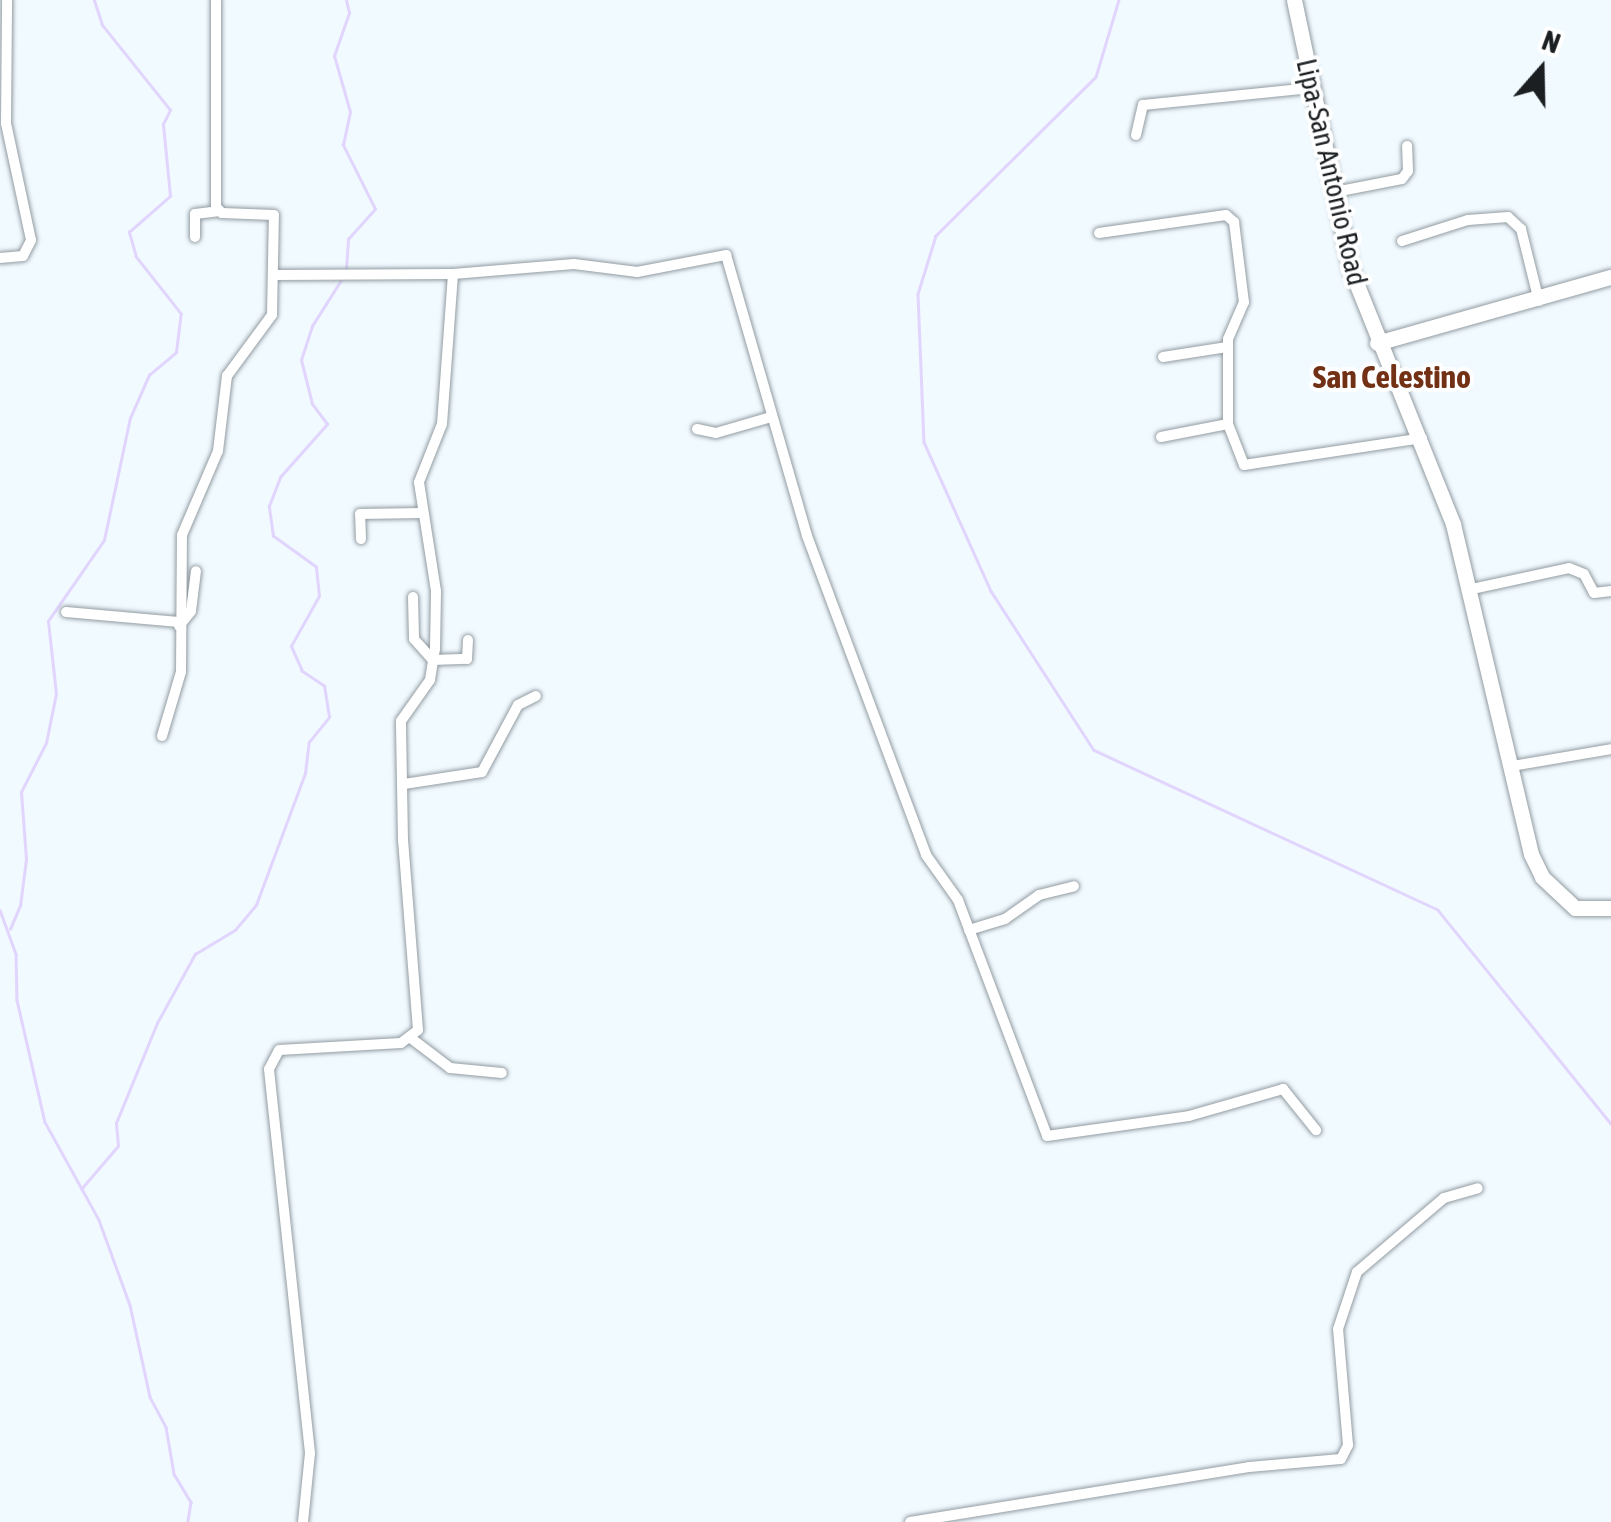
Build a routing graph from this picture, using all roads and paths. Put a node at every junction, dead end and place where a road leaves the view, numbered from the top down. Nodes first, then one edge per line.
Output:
1 (216, 0) edge
2 (1294, 0) edge
3 (4, 2) edge
4 (1312, 88) junction
5 (1136, 134) dead end
6 (1406, 146) dead end
7 (1335, 192) junction
8 (218, 211) junction
9 (1099, 233) dead end
10 (195, 237) dead end
11 (1402, 240) dead end
12 (0, 258) edge
13 (275, 274) junction
14 (453, 274) junction
15 (1611, 277) edge
16 (1539, 301) junction
17 (1377, 343) junction
18 (1227, 347) junction
19 (1163, 357) dead end
20 (771, 417) junction
21 (1228, 424) junction
22 (697, 428) dead end
23 (1160, 437) dead end
24 (1422, 438) junction
25 (422, 513) junction
26 (361, 538) dead end
27 (196, 571) dead end
28 (1472, 589) junction
29 (1611, 591) edge
30 (413, 597) dead end
31 (66, 612) dead end
32 (179, 624) junction
33 (468, 640) dead end
34 (433, 660) junction
35 (536, 696) dead end
36 (162, 736) dead end
37 (1611, 750) edge
38 (1512, 766) junction
39 (404, 784) junction
40 (1074, 886) dead end
41 (1611, 908) edge
42 (970, 930) junction
43 (412, 1039) junction
44 (502, 1073) dead end
45 (1316, 1130) dead end
46 (1478, 1188) dead end
47 (303, 1522) edge
48 (910, 1522) edge

1 - 8 street
2 - 4 main road, Lipa-San Antonio Road
3 - 12 street
4 - 5 street
4 - 7 main road, Lipa-San Antonio Road
6 - 7 street
7 - 17 main road, Lipa-San Antonio Road
8 - 10 street
8 - 13 street
9 - 18 street
11 - 16 street
13 - 14 street
13 - 32 street
14 - 20 street
14 - 25 street
15 - 16 main road
16 - 17 main road
17 - 24 main road, Lipa-San Antonio Road
18 - 19 street
18 - 21 street
20 - 22 street
20 - 42 street
21 - 23 street
21 - 24 street
24 - 28 main road, Lipa-San Antonio Road
25 - 26 street
25 - 34 street
27 - 32 street
28 - 29 street
28 - 38 main road, Lipa-San Antonio Road
30 - 34 street
31 - 32 street
32 - 36 street
33 - 34 street
34 - 39 street
35 - 39 street
37 - 38 street
38 - 41 main road, Lipa-San Antonio Road
39 - 43 street
40 - 42 street
42 - 45 street
43 - 44 street
43 - 47 street
46 - 48 street

